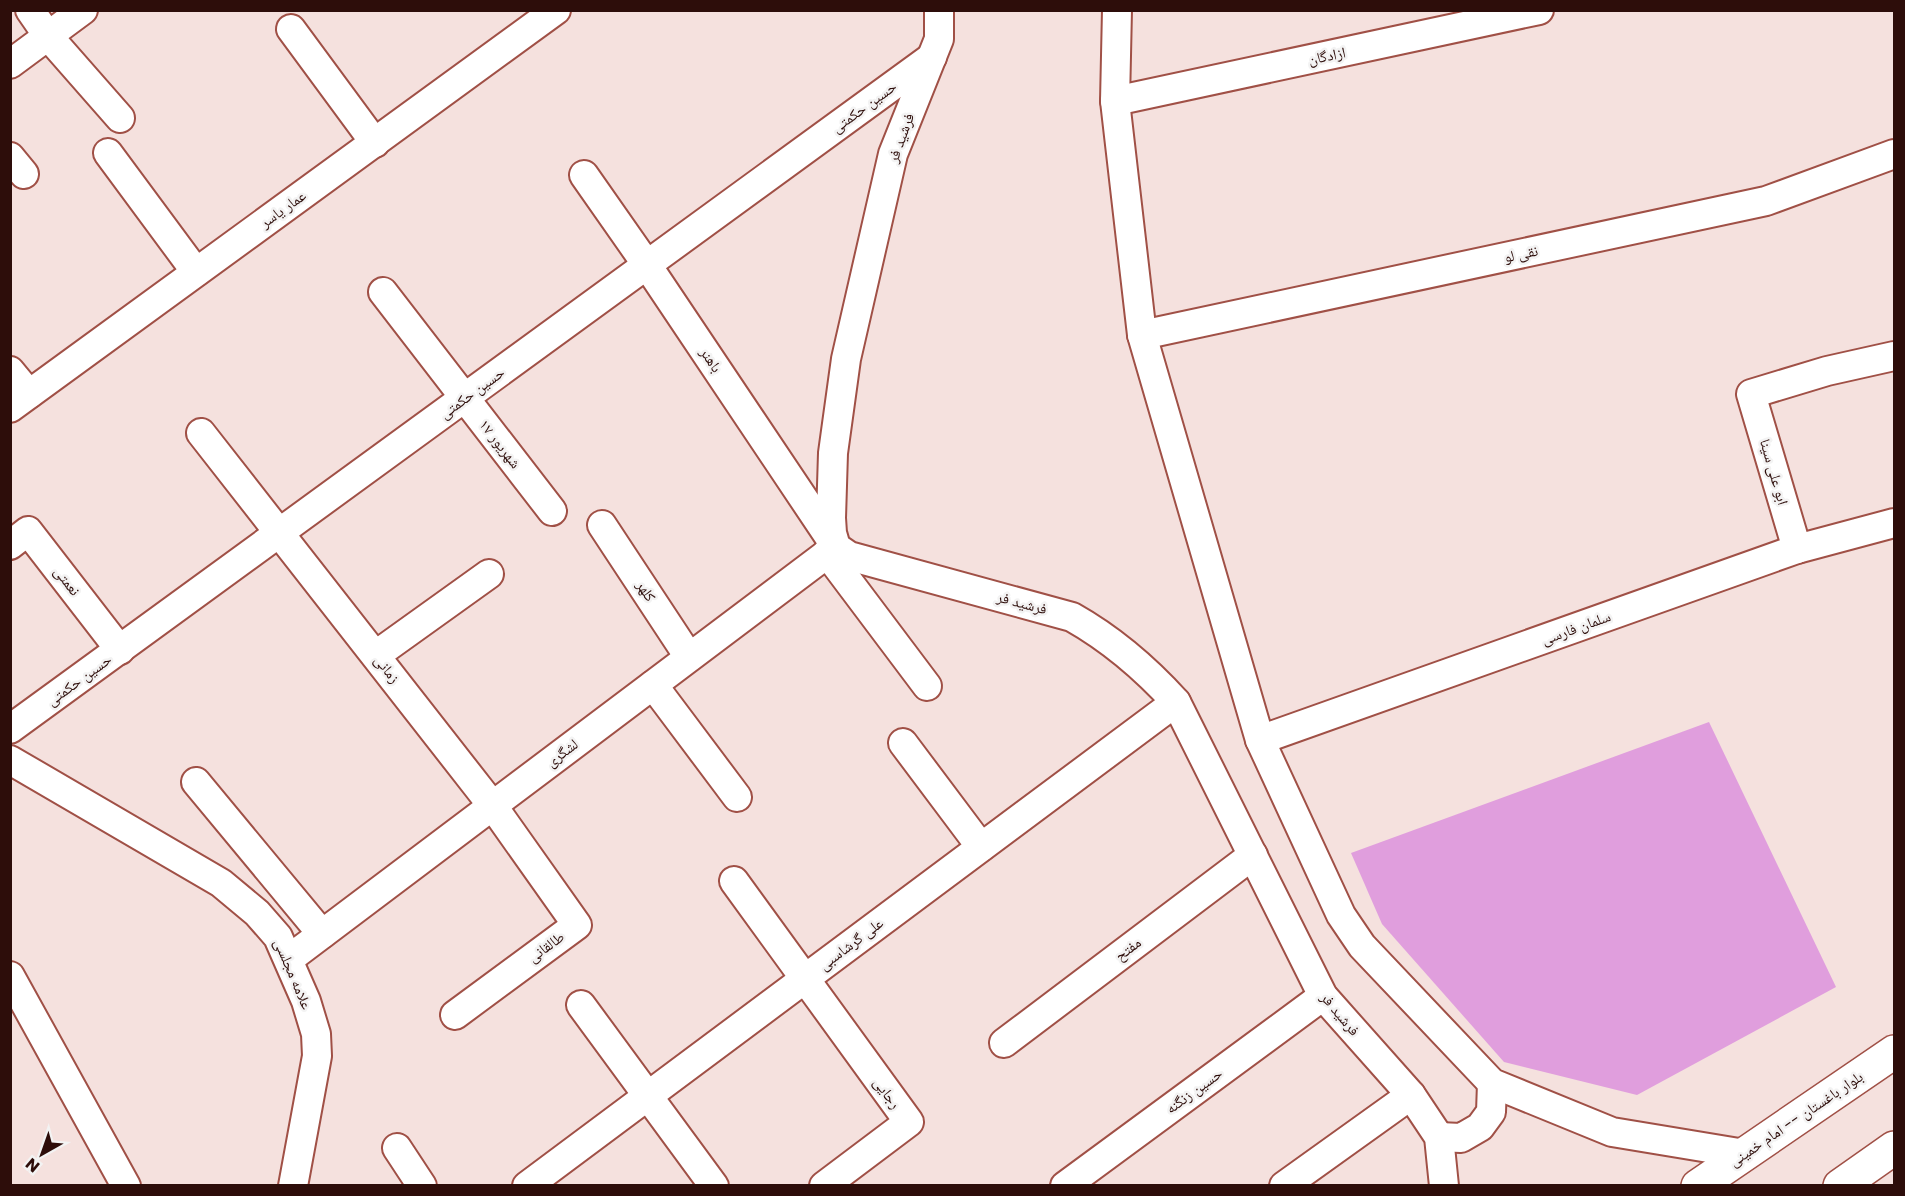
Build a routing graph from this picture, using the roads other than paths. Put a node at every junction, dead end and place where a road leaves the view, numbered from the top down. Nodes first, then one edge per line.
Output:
1 (30, 10) edge
2 (82, 10) edge
3 (939, 10) edge
4 (1117, 10) edge
5 (1539, 10) edge
6 (544, 14) edge
7 (291, 29) dead end
8 (48, 36) junction
9 (933, 57) junction
10 (10, 64) edge
11 (1115, 102) junction
12 (120, 118) dead end
13 (375, 142) junction
14 (108, 153) dead end
15 (1894, 154) edge
16 (584, 175) dead end
17 (648, 265) junction
18 (196, 272) junction
19 (383, 292) dead end
20 (1142, 335) junction
21 (1894, 356) edge
22 (10, 371) edge
23 (465, 398) junction
24 (20, 401) edge
25 (201, 433) dead end
26 (552, 511) dead end
27 (1894, 524) edge
28 (602, 525) dead end
29 (279, 533) junction
30 (10, 544) edge
31 (1797, 549) junction
32 (831, 550) junction
33 (489, 574) dead end
34 (120, 650) junction
35 (376, 655) junction
36 (689, 657) junction
37 (652, 685) junction
38 (927, 686) dead end
39 (1176, 702) junction
40 (10, 729) edge
41 (1260, 740) junction
42 (903, 743) dead end
43 (10, 760) edge
44 (196, 782) dead end
45 (737, 797) dead end
46 (492, 805) junction
47 (981, 847) junction
48 (1253, 855) junction
49 (734, 881) dead end
50 (322, 934) junction
51 (289, 959) junction
52 (10, 976) edge
53 (804, 979) junction
54 (1323, 996) junction
55 (581, 1005) dead end
56 (455, 1015) dead end
57 (1004, 1043) dead end
58 (1894, 1052) edge
59 (1492, 1083) junction
60 (1411, 1095) junction
61 (648, 1096) junction
62 (1439, 1137) junction
63 (397, 1148) dead end
64 (1894, 1148) edge
65 (1745, 1154) junction
66 (126, 1185) edge
67 (293, 1185) edge
68 (422, 1185) edge
69 (527, 1185) edge
70 (714, 1185) edge
71 (824, 1185) edge
72 (1065, 1185) edge
73 (1284, 1185) edge
74 (1444, 1185) edge
75 (1698, 1185) edge
76 (1840, 1185) edge

1 - 8 street
2 - 8 street
3 - 9 street, فرشید فر
4 - 11 street
5 - 11 street, ازادگان
6 - 13 street, عمار یاسر
7 - 13 street
8 - 10 street
8 - 12 street
9 - 17 street, حسین حکمتی
9 - 32 street, فرشید فر
11 - 20 street
13 - 18 street, عمار یاسر
14 - 18 street
15 - 20 street, نقی لو
16 - 17 street, باهنر
17 - 23 street, حسین حکمتی
17 - 32 street, باهنر
18 - 24 street, عمار یاسر
19 - 23 street, ۱۷ شهریور
20 - 41 street
21 - 31 street, ابو علی سینا
22 - 24 street
23 - 26 street, ۱۷ شهریور
23 - 29 street, حسین حکمتی
25 - 29 street, زمانی
27 - 31 street, سلمان فارسی
28 - 36 street, کلهر
29 - 34 street, حسین حکمتی
29 - 35 street, زمانی
30 - 34 street, نعمتی
31 - 41 street, سلمان فارسی
32 - 36 street, لشگری
32 - 38 street, باهنر
32 - 39 street, فرشید فر
33 - 35 street
34 - 40 street, حسین حکمتی
35 - 46 street, زمانی
36 - 37 street, لشگری
37 - 45 street
37 - 46 street, لشگری
39 - 47 street, علی گرشاسبی
39 - 48 street, فرشید فر
41 - 59 street
42 - 47 street
43 - 51 street, علامه مجلسی
44 - 50 street
46 - 50 street, لشگری
46 - 56 street, طالقانی
47 - 53 street, علی گرشاسبی
48 - 54 street, فرشید فر
48 - 57 street, مفتح
49 - 53 street
50 - 51 street, لشگری
51 - 67 street, علامه مجلسی
52 - 66 street
53 - 61 street, علی گرشاسبی
53 - 71 street, رجایی
54 - 60 street, فرشید فر
54 - 72 street, حسین زنگنه
55 - 61 street
58 - 65 main road, بلوار باغستان -- امام خمینی
59 - 62 street
59 - 65 street
60 - 62 street, فرشید فر
60 - 73 street
61 - 69 street, علی گرشاسبی
61 - 70 street
62 - 74 street, فرشید فر
63 - 68 street
64 - 76 main road
65 - 75 main road, بلوار باغستان -- امام خمینی

